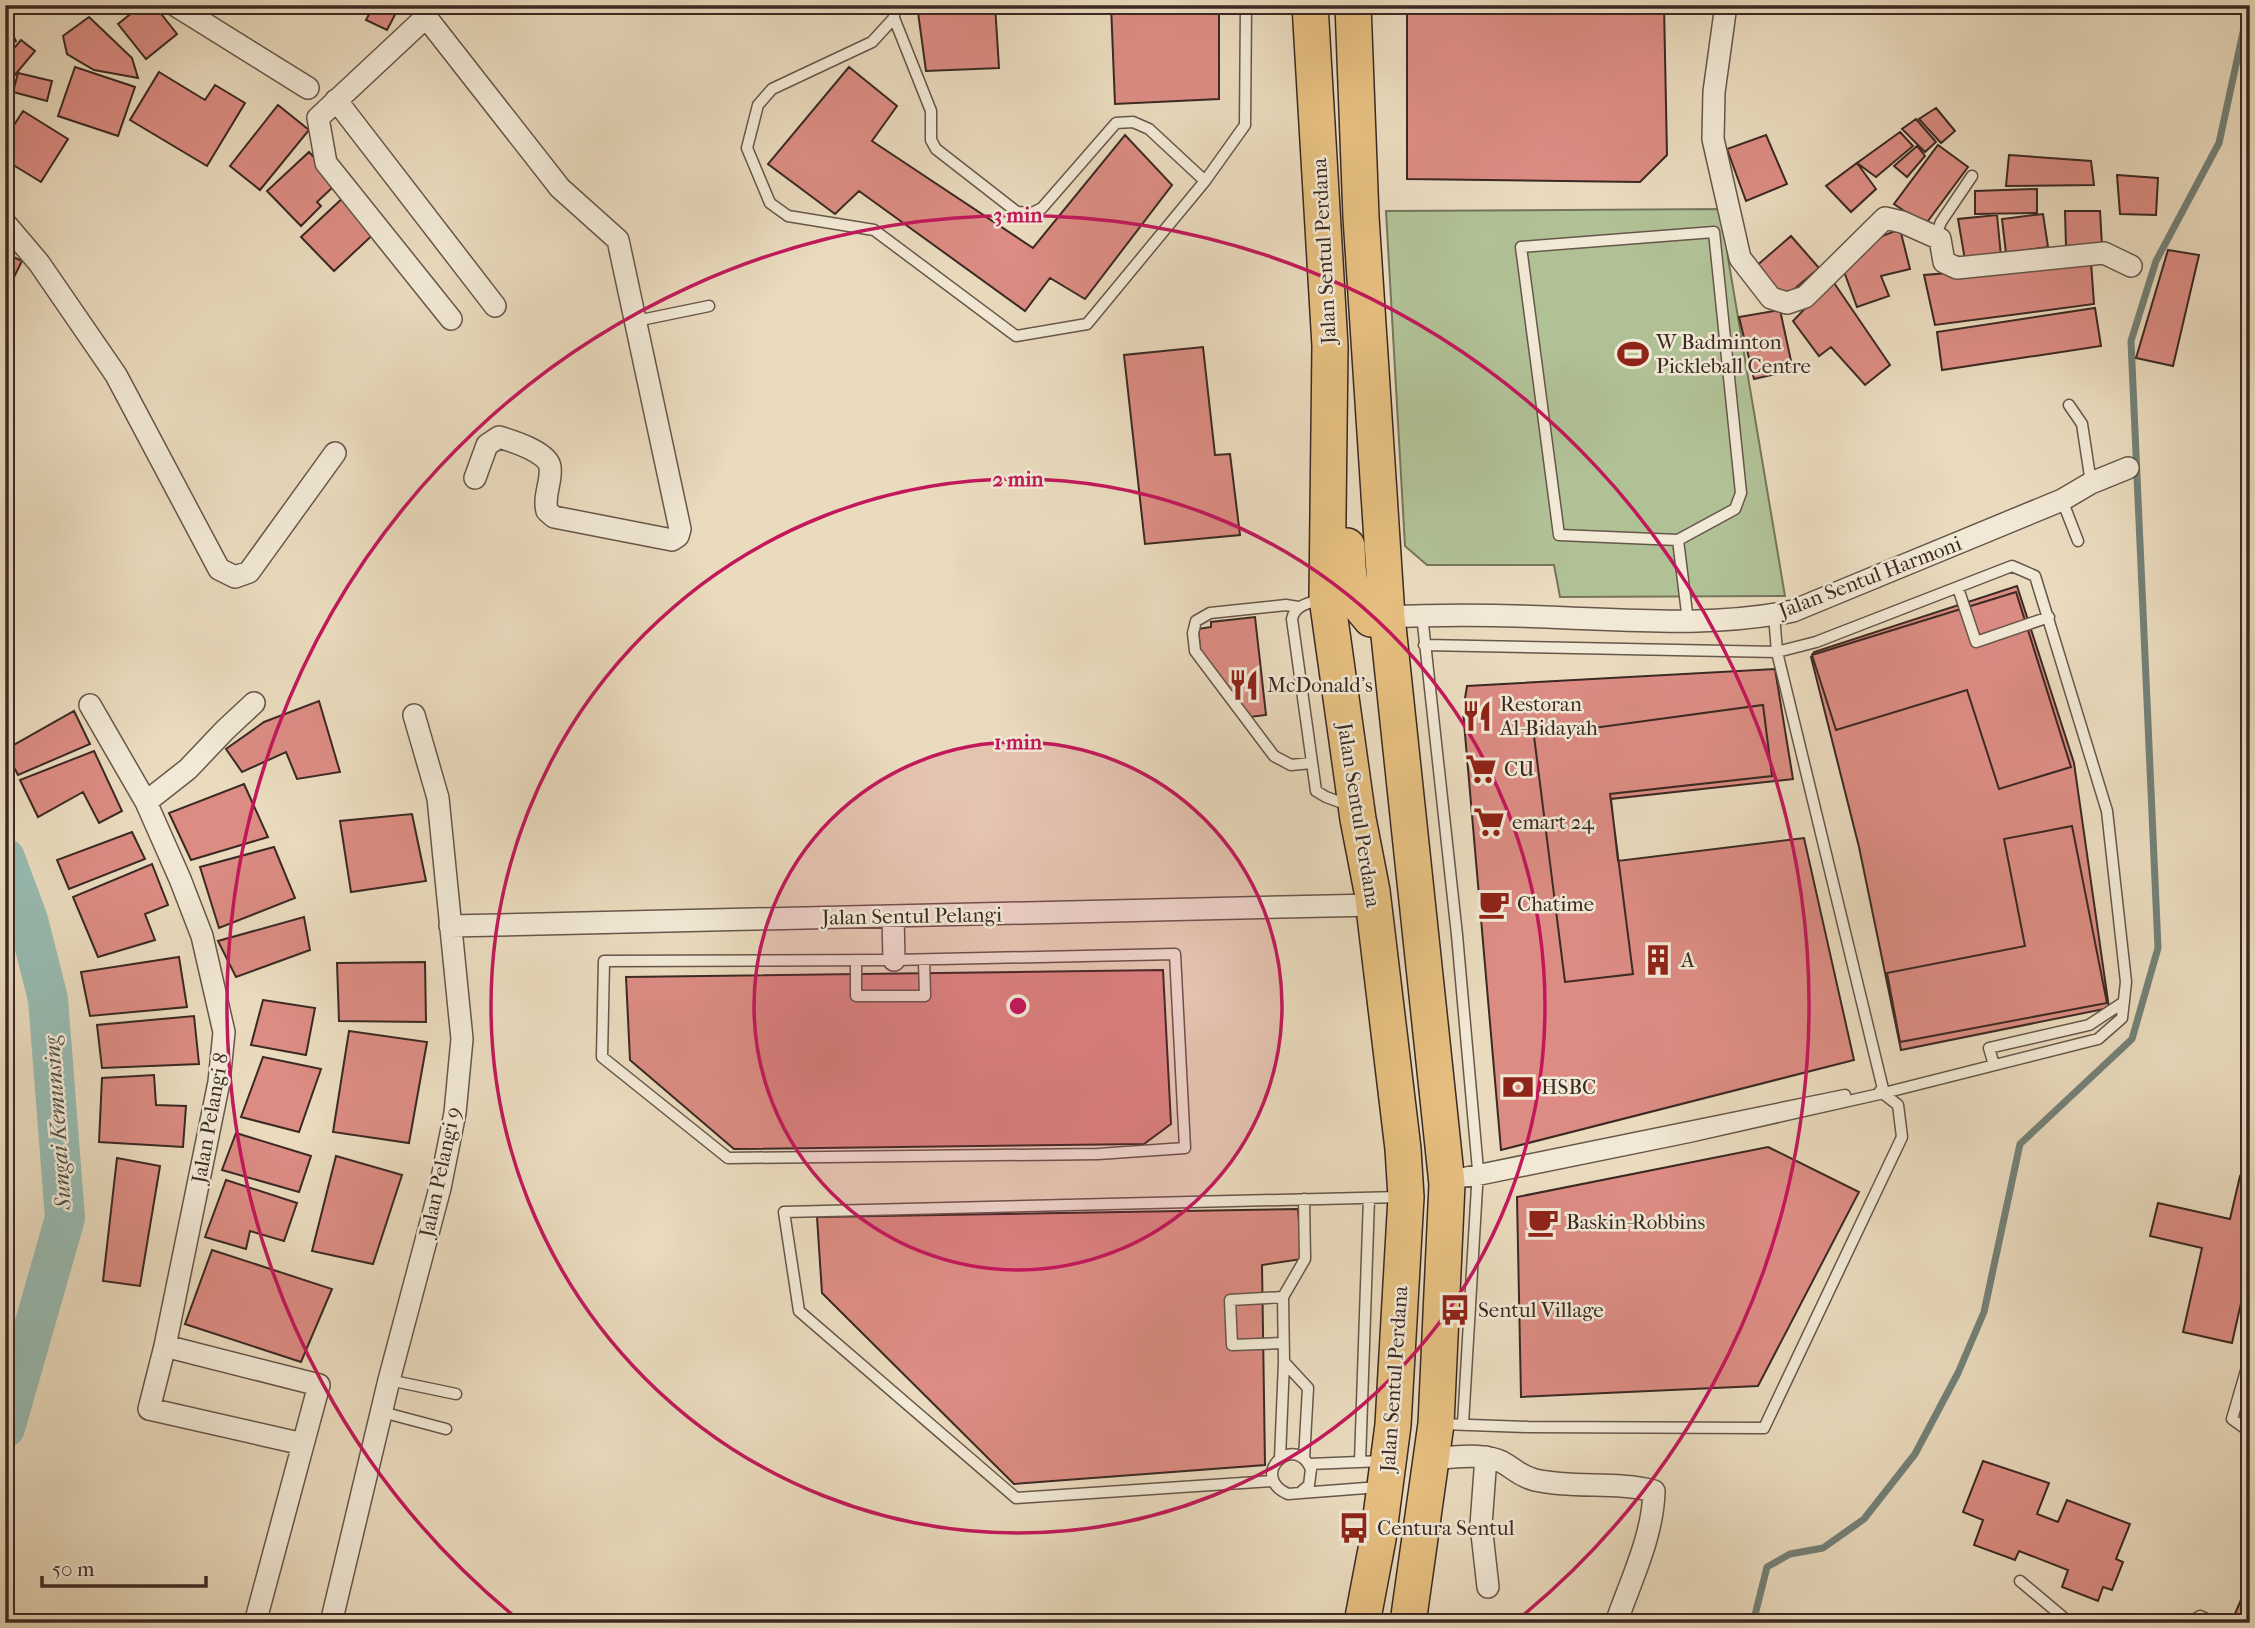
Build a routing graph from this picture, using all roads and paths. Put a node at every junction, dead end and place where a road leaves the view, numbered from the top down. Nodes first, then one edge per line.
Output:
1 (175, 5) edge
2 (894, 5) edge
3 (1246, 5) edge
4 (1310, 5) edge
5 (1353, 5) edge
6 (1726, 5) edge
7 (426, 11) edge
8 (894, 18) junction
9 (308, 88) dead end
10 (336, 100) junction
11 (1972, 176) dead end
12 (1205, 181) junction
13 (5, 223) edge
14 (1935, 237) junction
15 (2131, 266) dead end
16 (495, 306) dead end
17 (709, 306) dead end
18 (451, 319) dead end
19 (636, 321) junction
20 (1330, 346) junction
21 (2069, 405) dead end
22 (335, 453) dead end
23 (2128, 468) dead end
24 (475, 478) dead end
25 (2091, 483) junction
26 (2062, 500) junction
27 (1678, 540) junction
28 (2078, 541) dead end
29 (1958, 588) junction
30 (1312, 602) junction
31 (1422, 615) junction
32 (1774, 615) junction
33 (2049, 617) junction
34 (1379, 618) junction
35 (1688, 621) junction
36 (1424, 645) junction
37 (1777, 652) junction
38 (254, 703) dead end
39 (90, 705) dead end
40 (414, 715) dead end
41 (1311, 763) junction
42 (1352, 773) junction
43 (146, 802) junction
44 (1357, 808) junction
45 (1374, 905) junction
46 (893, 916) junction
47 (450, 926) junction
48 (856, 960) junction
49 (894, 960) junction
50 (924, 960) junction
51 (2124, 1002) junction
52 (1994, 1065) junction
53 (1884, 1093) junction
54 (1463, 1178) junction
55 (1406, 1197) junction
56 (1369, 1198) junction
57 (1304, 1199) junction
58 (1283, 1297) junction
59 (1283, 1343) junction
60 (165, 1346) junction
61 (2250, 1357) edge
62 (1284, 1362) junction
63 (389, 1380) junction
64 (456, 1394) dead end
65 (382, 1412) junction
66 (1445, 1419) junction
67 (446, 1429) dead end
68 (2250, 1432) edge
69 (303, 1444) junction
70 (1486, 1457) junction
71 (1280, 1458) junction
72 (1433, 1458) junction
73 (1307, 1461) junction
74 (1384, 1472) junction
75 (1273, 1481) junction
76 (1301, 1492) junction
77 (1421, 1542) junction
78 (2020, 1581) dead end
79 (1488, 1587) dead end
80 (255, 1623) edge
81 (331, 1623) edge
82 (1362, 1623) edge
83 (1408, 1623) edge
84 (1616, 1623) edge
85 (1714, 1623) edge
86 (1739, 1623) edge
87 (2070, 1623) edge
88 (2188, 1623) edge
89 (2215, 1623) edge

1 - 9 street
2 - 8 lane
3 - 12 lane
4 - 20 main road, Jalan Sentul Perdana
5 - 34 main road, Jalan Sentul Perdana
6 - 14 street
7 - 10 street
7 - 19 street
8 - 12 lane
8 - 12 lane
10 - 16 street
10 - 18 street
11 - 14 lane
13 - 22 street
14 - 15 street
17 - 19 lane
19 - 24 street
20 - 30 main road, Jalan Sentul Perdana
20 - 34 main road
21 - 25 lane
23 - 25 street, Jalan Sentul Harmoni
25 - 26 street, Jalan Sentul Harmoni
26 - 28 lane
26 - 32 street, Jalan Sentul Harmoni
27 - 27 lane
27 - 35 lane
29 - 33 lane
29 - 33 lane
29 - 37 lane
30 - 41 lane
30 - 41 lane
30 - 42 main road, Jalan Sentul Perdana
31 - 34 street, Jalan Sentul Harmoni
31 - 35 street, Jalan Sentul Harmoni
31 - 36 lane
32 - 35 street, Jalan Sentul Harmoni
32 - 37 lane
33 - 51 lane
34 - 42 main road
34 - 54 main road, Jalan Sentul Perdana
36 - 37 lane
36 - 54 lane
37 - 53 lane
38 - 43 street
39 - 43 street, Jalan Pelangi 8
40 - 47 street, Jalan Pelangi 9
41 - 44 lane
42 - 44 main road, Jalan Sentul Perdana
43 - 60 street, Jalan Pelangi 8
44 - 45 main road, Jalan Sentul Perdana
45 - 46 street, Jalan Sentul Pelangi
45 - 55 main road, Jalan Sentul Perdana
46 - 47 street, Jalan Sentul Pelangi
46 - 49 street
47 - 63 street, Jalan Pelangi 9
48 - 49 lane
48 - 50 lane
48 - 50 lane
49 - 50 lane
51 - 52 lane
51 - 52 lane
52 - 53 lane
53 - 54 lane
53 - 66 lane
54 - 66 main road, Jalan Sentul Perdana
55 - 56 lane
55 - 74 main road, Jalan Sentul Perdana
56 - 57 lane
56 - 74 lane
57 - 58 lane
57 - 75 lane
58 - 59 lane
58 - 59 lane
59 - 62 lane
60 - 69 street
60 - 69 street, Jalan Pelangi 8
61 - 68 lane
62 - 71 lane
62 - 73 lane
63 - 64 lane
63 - 65 street, Jalan Pelangi 9
65 - 67 lane
65 - 81 street, Jalan Pelangi 9
66 - 72 main road, Jalan Sentul Perdana
66 - 74 main road
69 - 80 street
70 - 72 street
70 - 79 street
70 - 84 street
71 - 73 lane
71 - 75 lane
72 - 77 main road, Jalan Sentul Perdana
73 - 74 lane
73 - 76 lane
74 - 76 lane
74 - 77 main road
74 - 82 main road, Jalan Sentul Perdana
75 - 76 lane
77 - 83 main road, Jalan Sentul Perdana
78 - 87 lane
85 - 86 lane
88 - 89 lane

